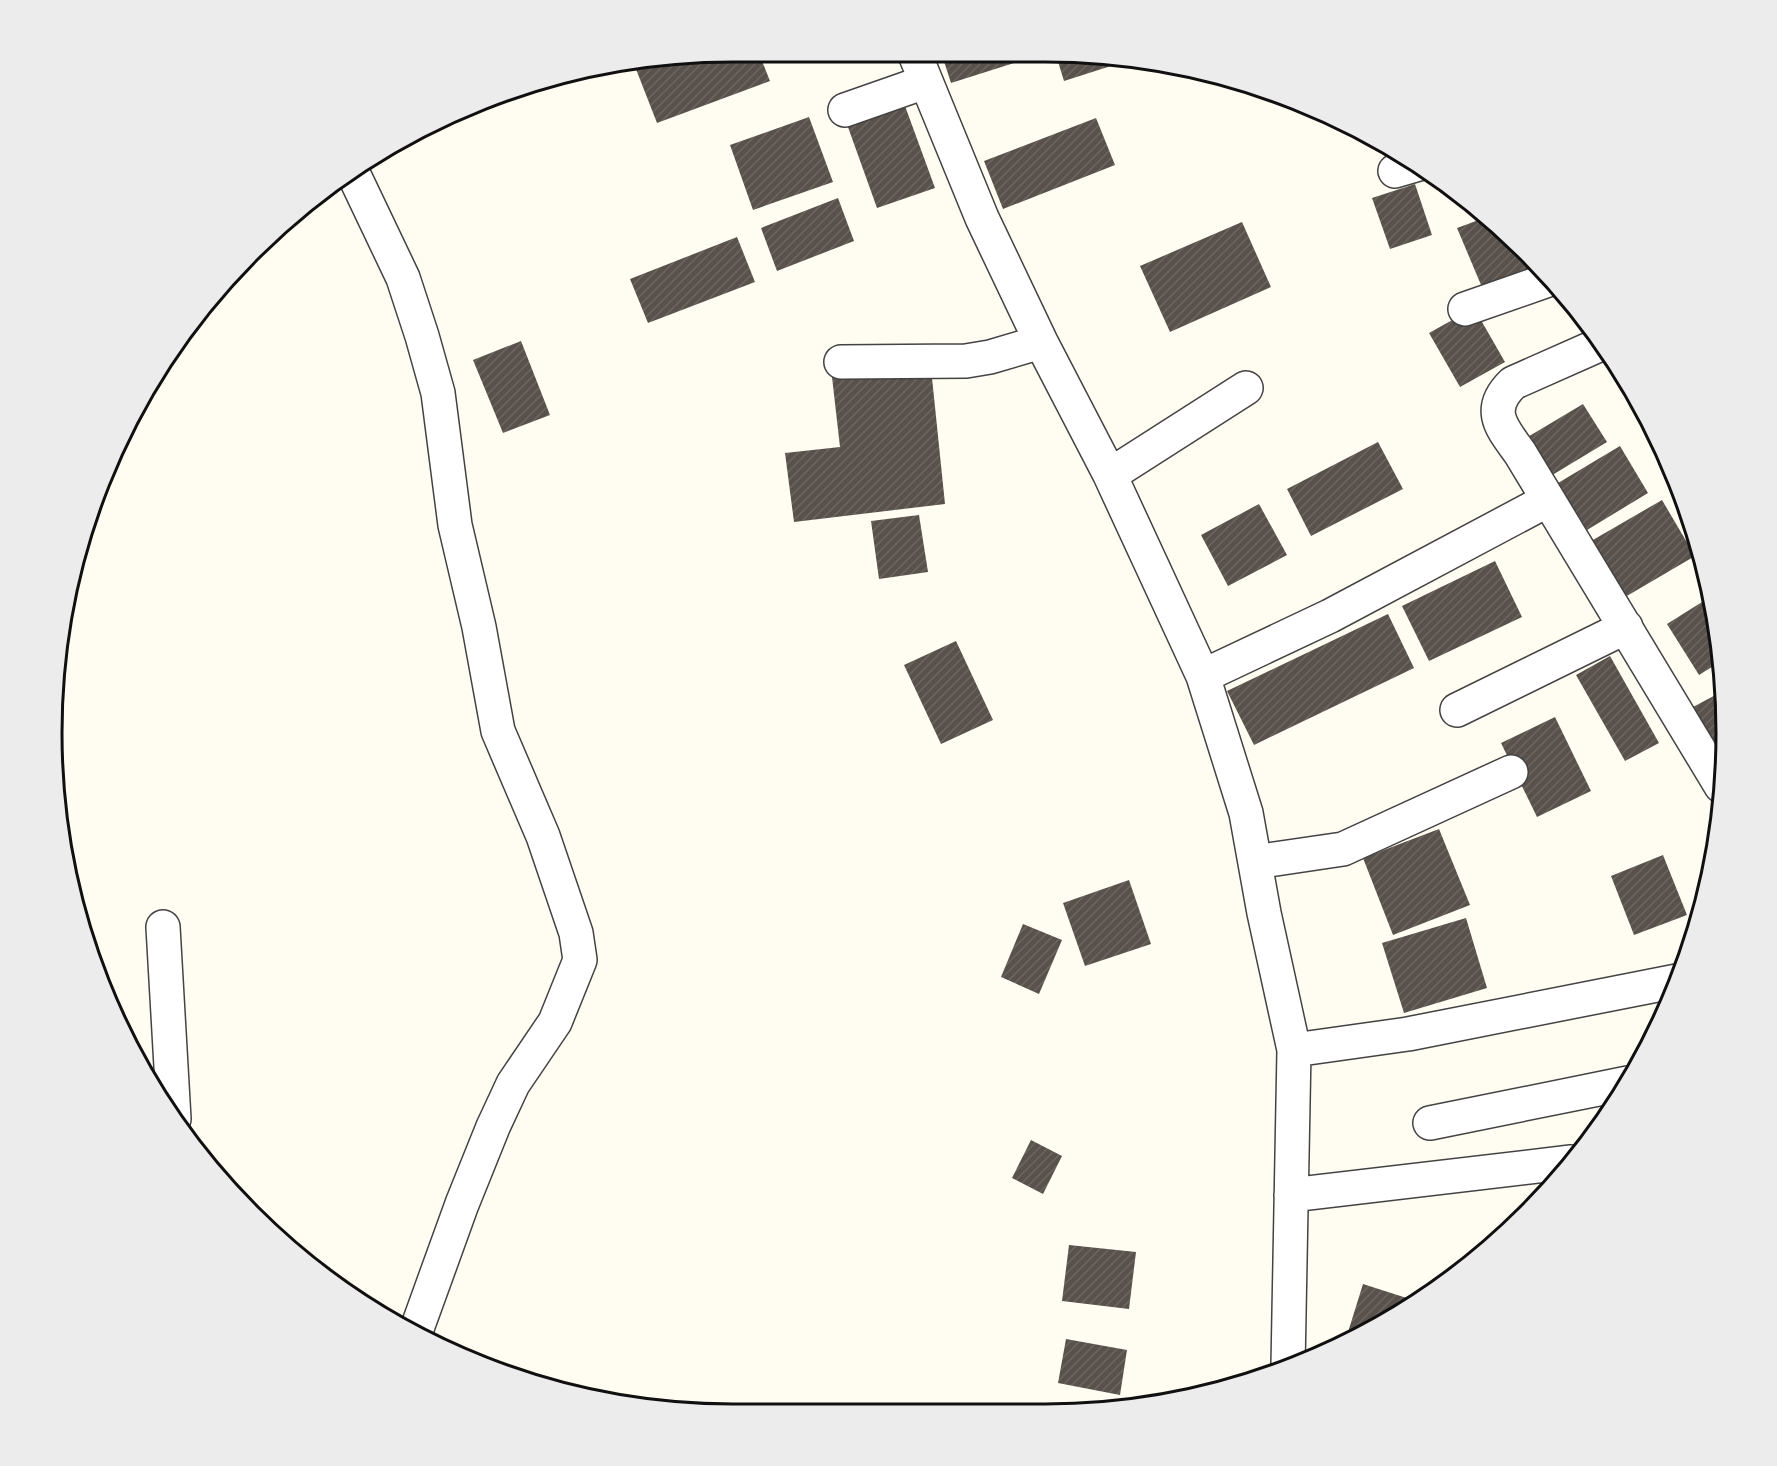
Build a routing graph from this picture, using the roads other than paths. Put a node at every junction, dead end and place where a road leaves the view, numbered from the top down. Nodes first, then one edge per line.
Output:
1 (918, 62) edge
2 (925, 82) junction
3 (845, 110) dead end
4 (355, 179) edge
5 (1542, 282) edge
6 (1465, 309) dead end
7 (1041, 342) junction
8 (1593, 347) edge
9 (841, 362) dead end
10 (1246, 387) dead end
11 (1110, 475) junction
12 (1548, 500) junction
13 (1626, 627) junction
14 (1203, 676) junction
15 (1457, 710) dead end
16 (1511, 772) dead end
17 (1714, 774) edge
18 (1255, 862) junction
19 (163, 927) dead end
20 (1667, 983) edge
21 (1294, 1050) junction
22 (1615, 1086) edge
23 (173, 1103) edge
24 (1430, 1123) dead end
25 (1559, 1163) edge
26 (1291, 1195) junction
27 (418, 1326) edge
28 (1288, 1358) edge

1 - 2 street
2 - 3 street
2 - 7 street
4 - 27 street
5 - 6 street
7 - 9 street
7 - 11 street
8 - 12 street
10 - 11 street
11 - 14 street
12 - 13 street
12 - 14 street
13 - 15 street
13 - 17 street
14 - 18 street
16 - 18 street
18 - 21 street
19 - 23 street
20 - 21 street
21 - 26 street
22 - 24 street
25 - 26 street
26 - 28 street

